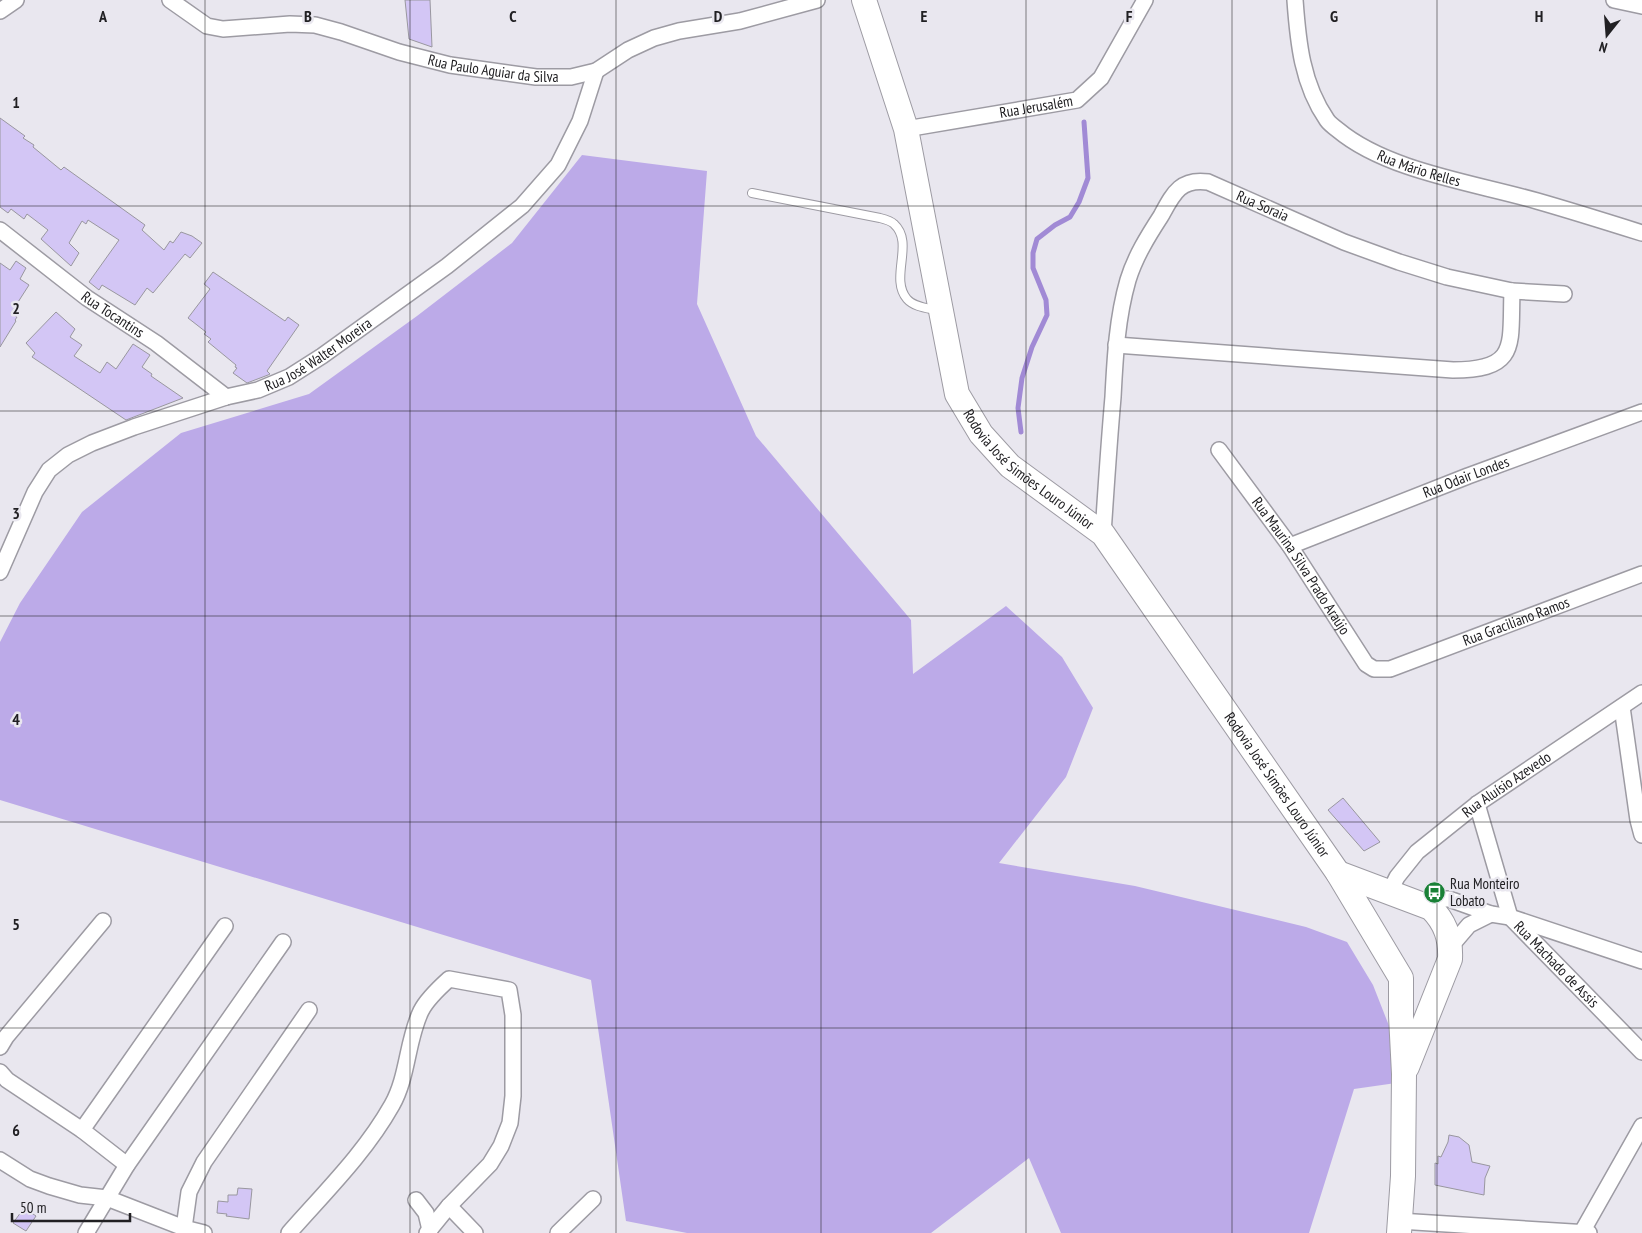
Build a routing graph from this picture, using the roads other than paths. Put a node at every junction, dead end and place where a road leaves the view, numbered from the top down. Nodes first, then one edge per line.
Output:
1 (16, 0) edge
2 (170, 0) edge
3 (817, 0) edge
4 (864, 0) edge
5 (1145, 0) edge
6 (1295, 0) edge
7 (1614, 0) edge
8 (1642, 6) edge
9 (0, 10) edge
10 (596, 71) junction
11 (906, 128) junction
12 (752, 193) dead end
13 (0, 230) edge
14 (1642, 233) edge
15 (1512, 291) junction
16 (1564, 294) dead end
17 (941, 311) junction
18 (1116, 345) junction
19 (226, 397) junction
20 (1642, 412) edge
21 (1218, 450) dead end
22 (1103, 534) junction
23 (1290, 546) junction
24 (0, 572) edge
25 (1642, 574) edge
26 (1390, 669) joint
27 (1642, 693) edge
28 (1622, 706) junction
29 (1477, 804) junction
30 (1642, 835) edge
31 (1338, 873) junction
32 (1389, 893) junction
33 (1416, 901) junction
34 (1491, 914) junction
35 (1510, 917) junction
36 (103, 920) dead end
37 (225, 926) dead end
38 (1372, 928) junction
39 (283, 942) dead end
40 (1451, 952) junction
41 (1642, 961) edge
42 (1401, 978) junction
43 (309, 1010) dead end
44 (0, 1047) edge
45 (1642, 1052) edge
46 (0, 1072) edge
47 (1404, 1074) junction
48 (1642, 1126) edge
49 (82, 1130) junction
50 (0, 1160) edge
51 (127, 1165) junction
52 (107, 1198) junction
53 (593, 1198) dead end
54 (416, 1200) dead end
55 (449, 1206) junction
56 (1399, 1227) edge
57 (184, 1228) junction
58 (1467, 1229) edge
59 (428, 1231) edge
60 (1586, 1232) edge
61 (86, 1233) edge
62 (204, 1233) edge
63 (289, 1233) edge
64 (475, 1233) edge
65 (558, 1233) edge

1 - 9 street
2 - 10 street, Rua Paulo Aguiar da Silva
3 - 10 street, Rua Paulo Aguiar da Silva
4 - 11 main road, Rodovia José Simões Louro Júnior
5 - 11 street, Rua Jerusalém
6 - 14 street, Rua Mário Relles
7 - 8 street
10 - 19 street, Rua José Walter Moreira
11 - 17 main road, Rodovia José Simões Louro Júnior
12 - 17 lane
13 - 19 street, Rua Tocantins
15 - 16 street, Rua Soraia
15 - 18 street
15 - 18 street, Rua Soraia
17 - 22 main road, Rodovia José Simões Louro Júnior
18 - 22 street, Rua Soraia
19 - 24 street, Rua José Walter Moreira
20 - 23 street, Rua Odair Londes
21 - 23 street, Rua Maurina Silva Prado Araújo
22 - 31 main road, Rodovia José Simões Louro Júnior
23 - 26 street, Rua Maurina Silva Prado Araújo
25 - 26 street, Rua Graciliano Ramos
27 - 28 street, Rua Aluísio Azevedo
28 - 29 street, Rua Aluísio Azevedo
28 - 30 street
29 - 32 street, Rua Aluísio Azevedo
29 - 35 street, Rua Machado de Assis
31 - 32 main road, Rodovia José Simões Louro Júnior
31 - 38 main road, Rodovia José Simões Louro Júnior
32 - 33 main road, Rodovia José Simões Louro Júnior
32 - 38 main road
33 - 34 street
33 - 40 main road, Rodovia José Simões Louro Júnior
34 - 35 street
34 - 40 street
35 - 41 street
35 - 45 street, Rua Machado de Assis
36 - 44 street
37 - 49 street
38 - 42 main road, Rodovia José Simões Louro Júnior
39 - 51 street
40 - 42 main road
40 - 47 main road
42 - 47 main road
43 - 57 street
46 - 49 street
47 - 56 main road
48 - 60 street
49 - 51 street
50 - 52 street
51 - 52 street
52 - 57 street
52 - 61 street
53 - 65 street
54 - 59 street
55 - 59 street
55 - 63 street
55 - 64 street
56 - 58 street
57 - 62 street
58 - 60 street

